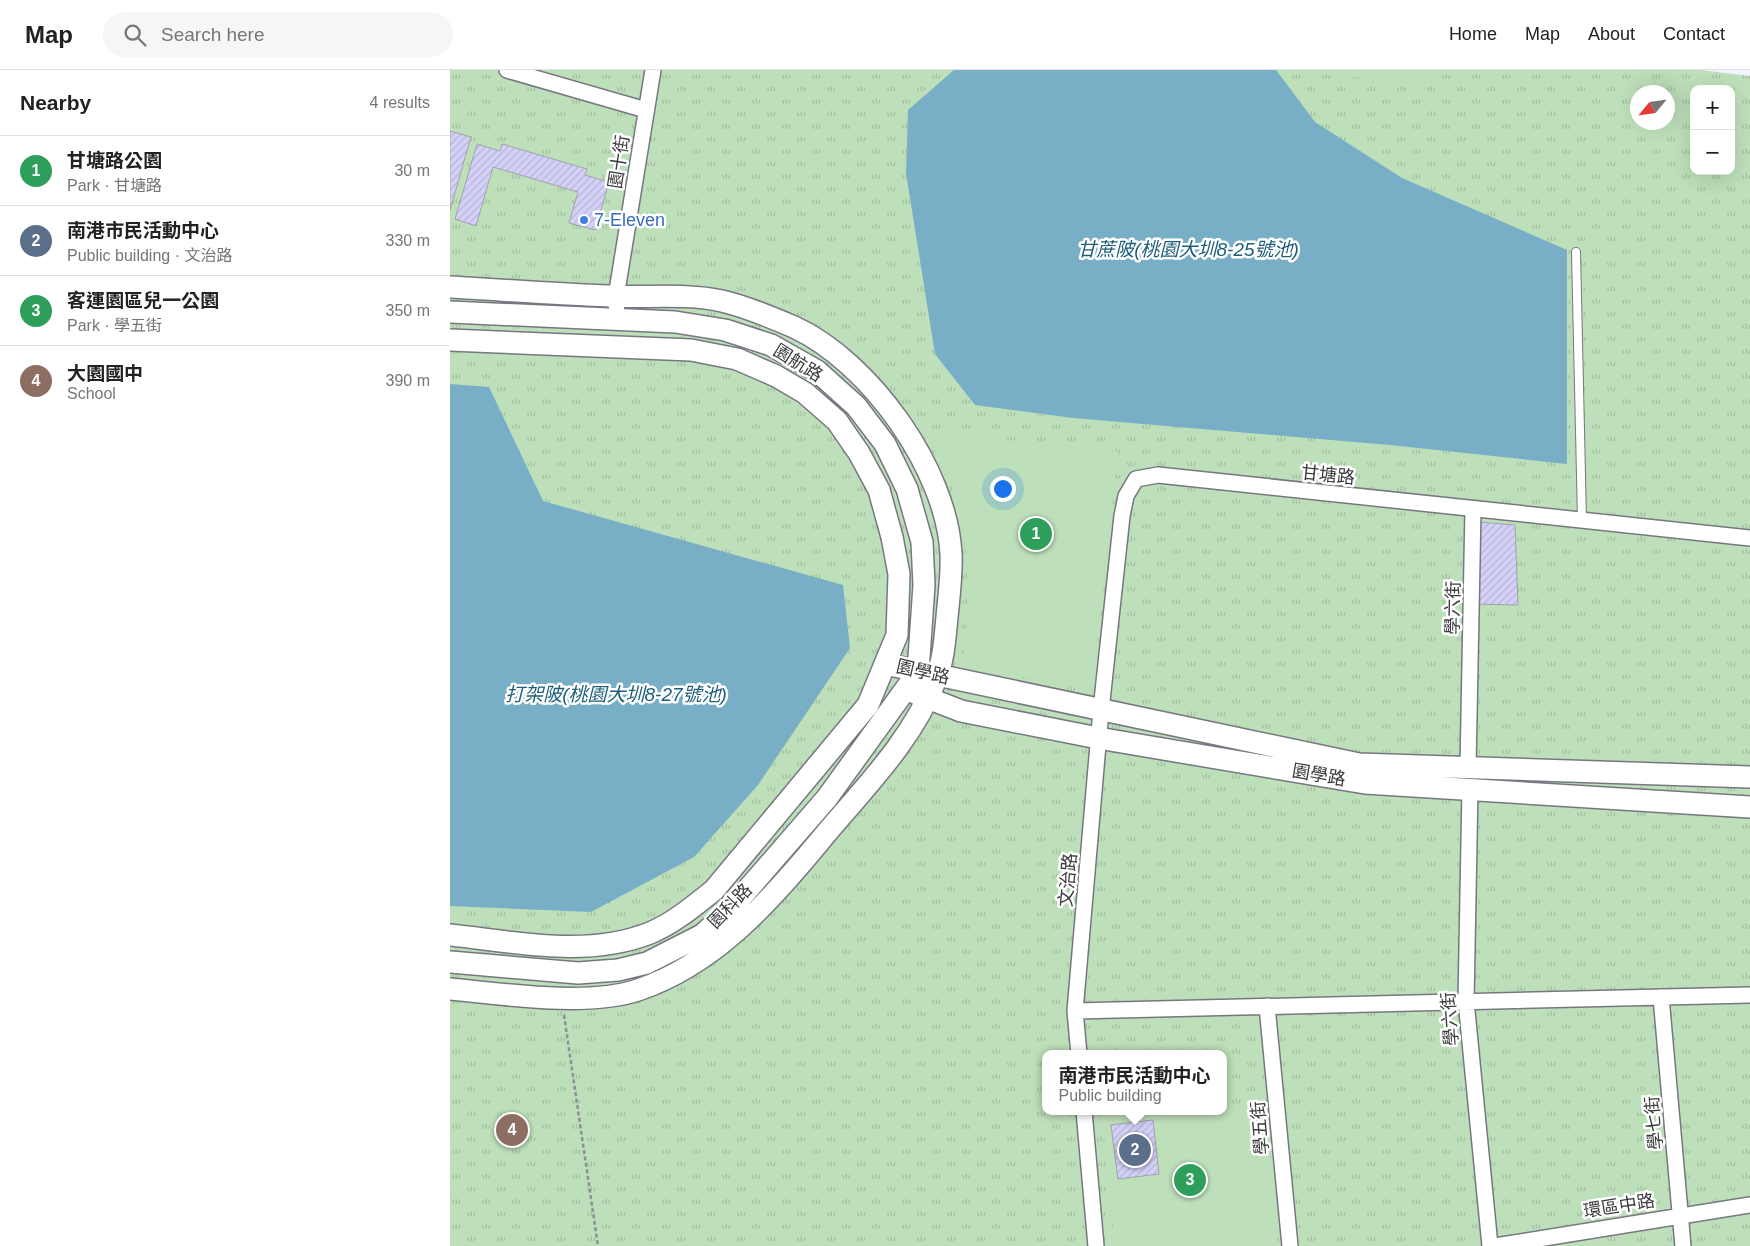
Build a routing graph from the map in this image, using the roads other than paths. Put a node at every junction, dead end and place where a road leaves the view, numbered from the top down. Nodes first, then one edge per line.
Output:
1 (507, 70) edge
2 (653, 70) edge
3 (646, 110) junction
4 (1576, 252) dead end
5 (450, 287) edge
6 (616, 297) junction
7 (450, 312) edge
8 (617, 320) junction
9 (450, 340) edge
10 (1473, 509) junction
11 (1582, 520) junction
12 (1750, 538) edge
13 (885, 664) junction
14 (928, 674) junction
15 (905, 690) junction
16 (927, 698) junction
17 (1101, 710) junction
18 (1098, 738) junction
19 (1750, 777) edge
20 (1469, 778) junction
21 (1750, 806) edge
22 (450, 935) edge
23 (450, 962) edge
24 (450, 989) edge
25 (1750, 995) edge
26 (1661, 997) junction
27 (1466, 1001) junction
28 (1267, 1006) junction
29 (1076, 1011) junction
30 (1079, 1050) edge
31 (1084, 1115) edge
32 (1750, 1205) edge
33 (1680, 1215) junction
34 (1096, 1246) edge
35 (1290, 1246) edge
36 (1490, 1246) edge
37 (1495, 1246) edge
38 (1683, 1246) edge

1 - 3 street
2 - 3 street, 園十街
3 - 6 street, 園十街
4 - 11 lane
5 - 6 street
6 - 8 street, 園十街
6 - 14 street
7 - 8 street, 園航路
8 - 14 street, 園航路
9 - 13 street
10 - 11 street, 甘塘路
10 - 17 street, 甘塘路
10 - 20 street, 學六街
11 - 12 street, 甘塘路
13 - 14 street, 園學路
13 - 15 street, 園學路
13 - 22 street
14 - 15 street, 園科路
14 - 16 street
14 - 17 street, 園學路
15 - 16 street, 園學路
15 - 23 street, 園科路
16 - 18 street, 園學路
16 - 24 street
17 - 18 street, 文治路
17 - 20 street, 園學路
18 - 20 street, 園學路
18 - 29 street, 文治路
19 - 20 street, 園學路
20 - 21 street, 園學路
20 - 27 street, 學六街
25 - 26 street
26 - 27 street
26 - 33 street, 學七街
27 - 28 street
27 - 36 street, 學六街
28 - 29 street
28 - 35 street, 學五街
29 - 30 street, 文治路
31 - 34 street
32 - 33 street, 環區中路
33 - 37 street, 環區中路
33 - 38 street, 學七街

